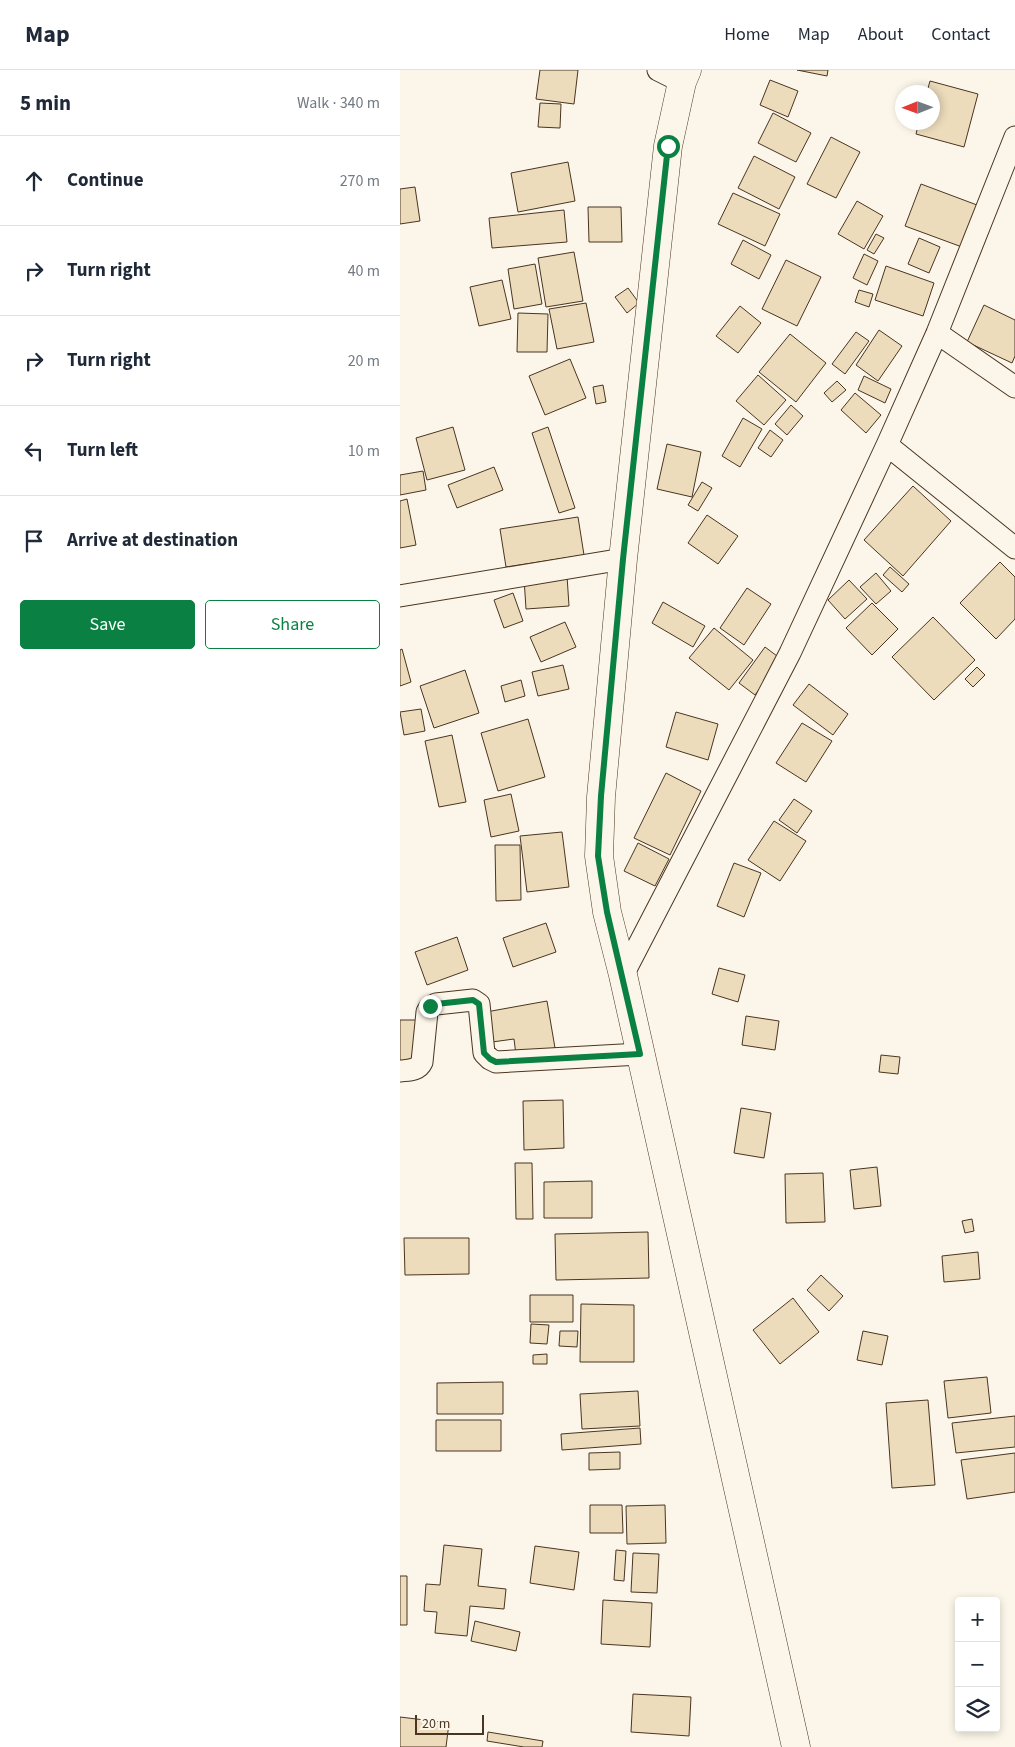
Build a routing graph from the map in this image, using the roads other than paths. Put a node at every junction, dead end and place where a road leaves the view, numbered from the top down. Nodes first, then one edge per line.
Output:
1 (676, 74) edge
2 (1015, 137) edge
3 (937, 333) junction
4 (1015, 387) edge
5 (887, 445) junction
6 (1015, 548) edge
7 (623, 559) junction
8 (400, 596) edge
9 (623, 975) junction
10 (640, 1054) junction
11 (400, 1071) edge
12 (796, 1747) edge

1 - 7 street
2 - 3 street
3 - 4 street
3 - 5 street
5 - 6 street
5 - 9 street
7 - 8 street
7 - 9 street
9 - 10 street
10 - 11 street
10 - 12 street

